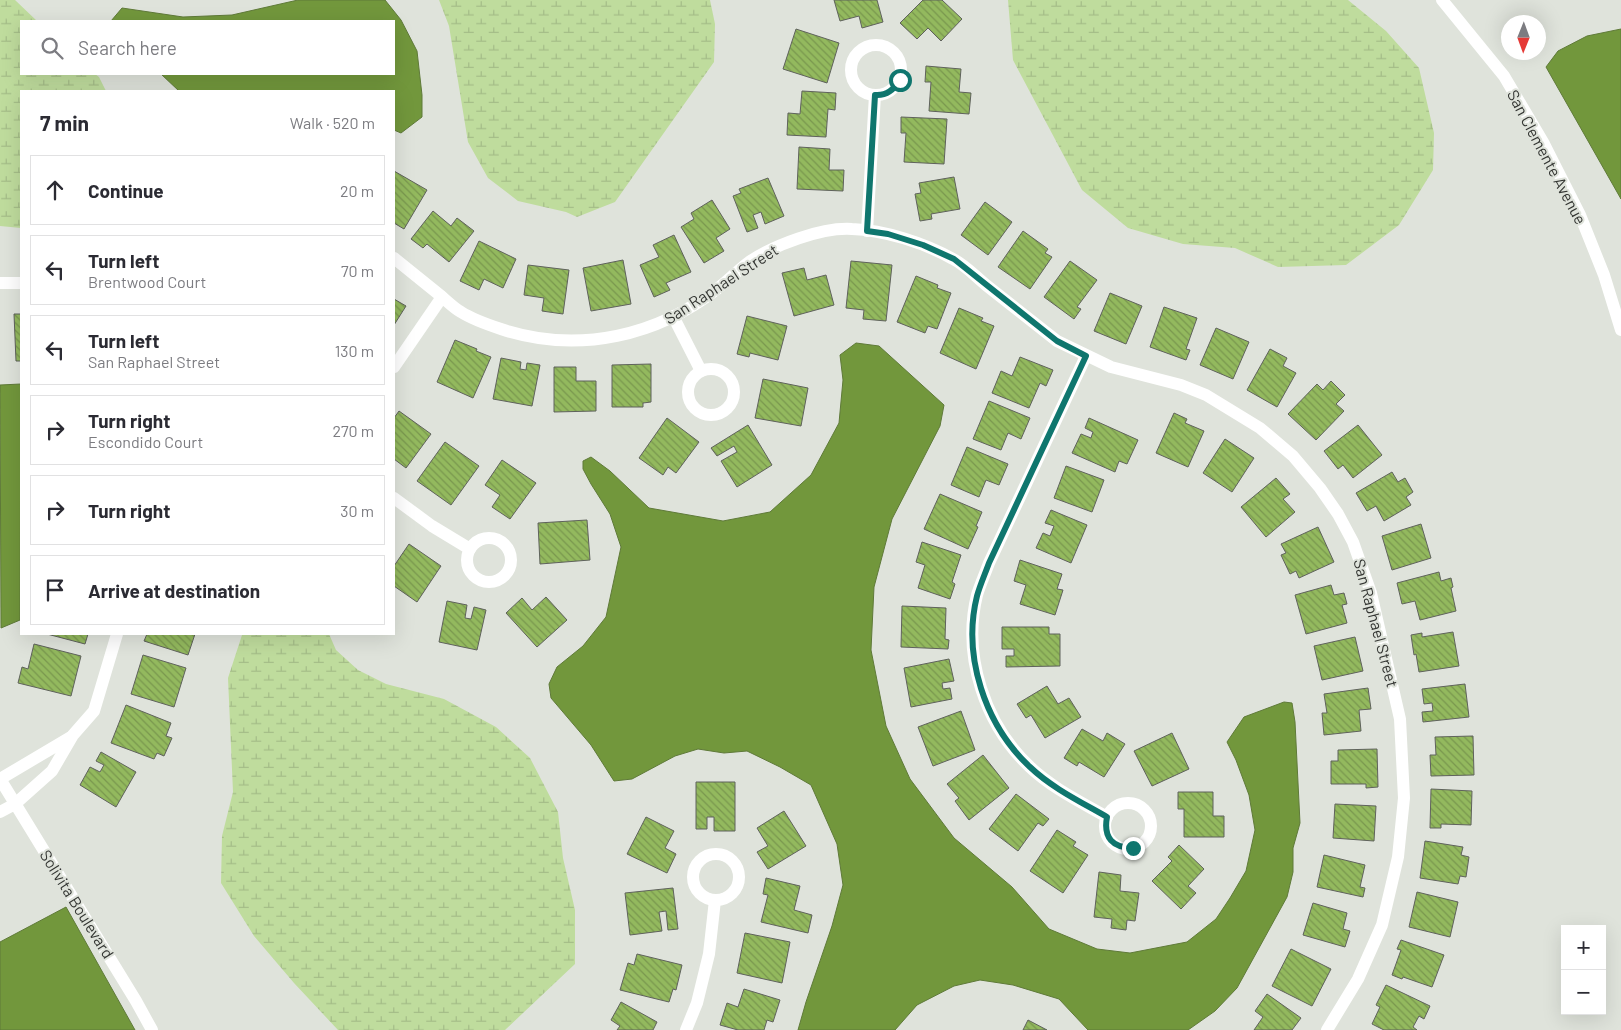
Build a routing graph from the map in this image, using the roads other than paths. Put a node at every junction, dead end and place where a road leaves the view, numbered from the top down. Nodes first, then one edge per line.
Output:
1 (1442, 0) edge
2 (875, 95) dead end
3 (867, 231) junction
4 (395, 259) edge
5 (0, 283) edge
6 (20, 283) edge
7 (442, 297) junction
8 (673, 316) junction
9 (1621, 330) edge
10 (1086, 356) junction
11 (395, 366) edge
12 (701, 371) dead end
13 (395, 499) edge
14 (470, 549) dead end
15 (117, 635) edge
16 (73, 735) junction
17 (0, 779) edge
18 (15, 804) junction
19 (0, 812) edge
20 (1107, 817) dead end
21 (715, 900) dead end
22 (152, 1030) edge
23 (686, 1030) edge
24 (1327, 1030) edge

1 - 9 street, San Clemente Avenue
2 - 3 street
3 - 8 street, San Raphael Street
3 - 10 street, San Raphael Street
4 - 7 street, San Raphael Street
5 - 6 street
7 - 8 street, San Raphael Street
7 - 11 street
8 - 12 street
10 - 20 street
10 - 24 street, San Raphael Street
13 - 14 street
15 - 16 street
16 - 17 street
16 - 18 street
17 - 18 street, Solivita Boulevard
18 - 19 street
18 - 22 street, Solivita Boulevard
21 - 23 street

